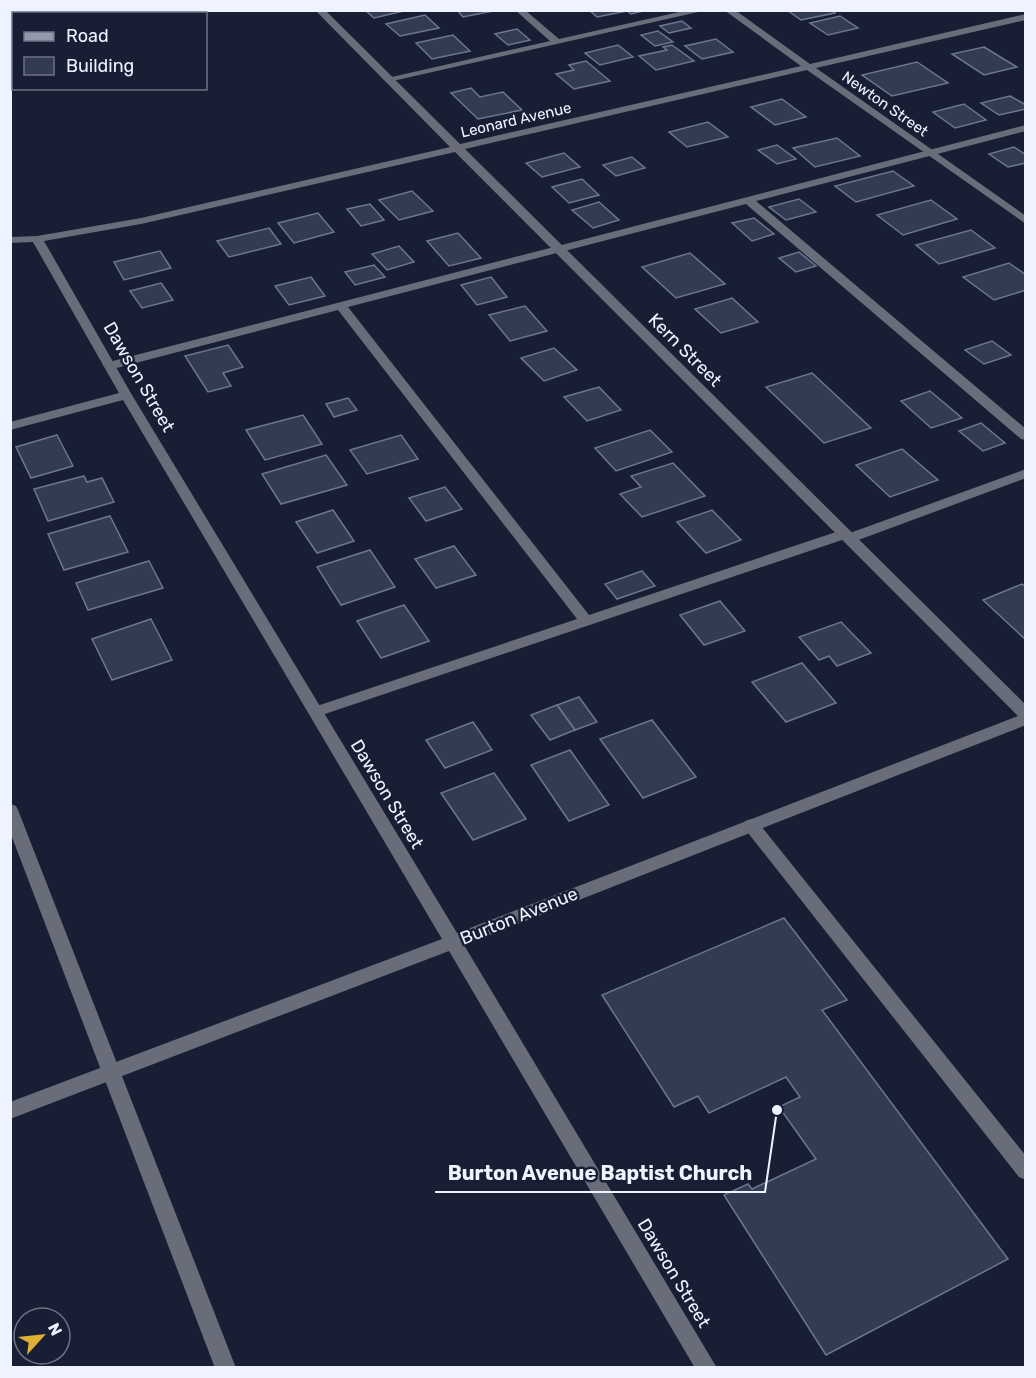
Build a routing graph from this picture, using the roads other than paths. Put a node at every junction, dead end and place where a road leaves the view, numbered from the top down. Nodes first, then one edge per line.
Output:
1 (319, 10) edge
2 (519, 10) edge
3 (703, 10) edge
4 (728, 10) edge
5 (1026, 16) edge
6 (557, 42) junction
7 (807, 67) junction
8 (388, 79) junction
9 (1026, 128) edge
10 (457, 149) junction
11 (927, 152) junction
12 (748, 200) junction
13 (1026, 221) edge
14 (37, 239) junction
15 (10, 240) edge
16 (559, 250) junction
17 (341, 306) junction
18 (109, 366) junction
19 (126, 395) junction
20 (10, 426) edge
21 (1026, 436) edge
22 (1026, 473) edge
23 (846, 537) junction
24 (586, 621) junction
25 (316, 712) junction
26 (1026, 717) edge
27 (10, 810) edge
28 (751, 825) junction
29 (453, 942) junction
30 (112, 1072) junction
31 (10, 1111) edge
32 (1026, 1171) edge
33 (226, 1368) edge
34 (707, 1368) edge

1 - 8 street, Kern Street
2 - 6 street
3 - 6 street
4 - 7 street, Newton Street
5 - 7 street, Leonard Avenue
6 - 8 street
7 - 10 street, Leonard Avenue
7 - 11 street, Newton Street
8 - 10 street, Kern Street
9 - 11 street
10 - 14 street, Leonard Avenue
10 - 16 street, Kern Street
11 - 12 street
11 - 13 street, Newton Street
12 - 16 street
12 - 21 street
14 - 15 street, Leonard Avenue
14 - 18 street, Dawson Street
16 - 17 street
16 - 23 street, Kern Street
17 - 18 street
17 - 24 street
18 - 19 street, Dawson Street
19 - 20 street
19 - 25 street, Dawson Street
22 - 23 street
23 - 24 street
23 - 26 street, Kern Street
24 - 25 street
25 - 29 street, Dawson Street
26 - 28 street, Burton Avenue
27 - 30 street
28 - 29 street, Burton Avenue
28 - 32 street
29 - 30 street, Burton Avenue
29 - 34 street, Dawson Street
30 - 31 street, Burton Avenue
30 - 33 street

